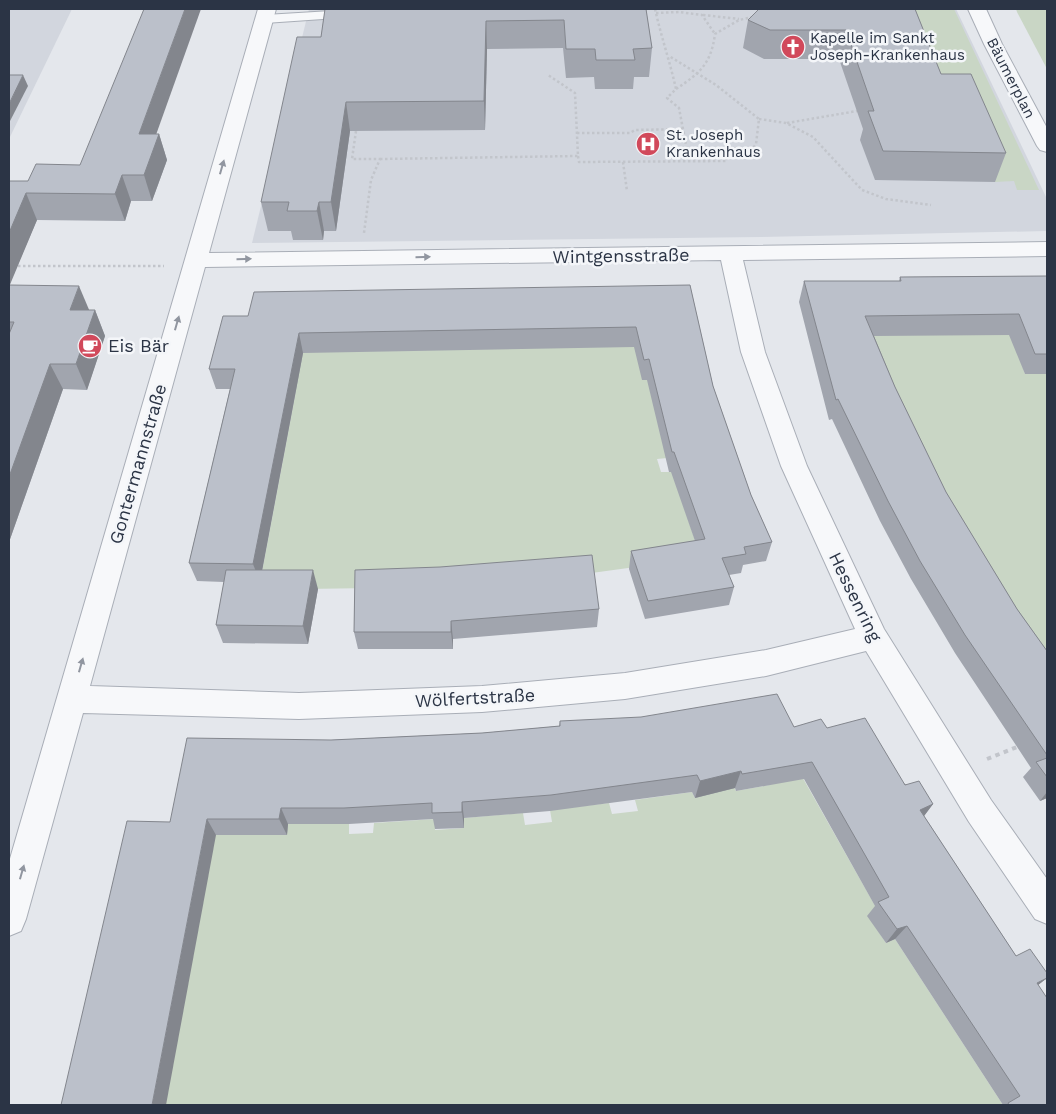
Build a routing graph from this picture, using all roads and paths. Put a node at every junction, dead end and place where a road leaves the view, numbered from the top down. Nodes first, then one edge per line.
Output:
1 (318, 9) edge
2 (977, 9) edge
3 (355, 11) edge
4 (656, 11) edge
5 (266, 14) edge
6 (702, 15) junction
7 (754, 17) edge
8 (743, 19) junction
9 (715, 34) junction
10 (669, 56) junction
11 (700, 74) junction
12 (548, 75) dead end
13 (676, 89) junction
14 (857, 112) dead end
15 (759, 119) junction
16 (786, 123) junction
17 (683, 129) junction
18 (356, 131) edge
19 (577, 133) junction
20 (1047, 146) edge
21 (578, 156) junction
22 (380, 159) junction
23 (689, 161) junction
24 (623, 162) junction
25 (627, 191) dead end
26 (931, 205) dead end
27 (364, 236) dead end
28 (1047, 250) edge
29 (731, 254) junction
30 (195, 260) junction
31 (18, 266) dead end
32 (166, 266) dead end
33 (873, 637) junction
34 (72, 699) junction
35 (1017, 747) dead end
36 (980, 762) dead end
37 (1047, 907) edge
38 (9, 919) edge

1 - 3 lane
2 - 20 street, Bäumerplan
3 - 5 lane
4 - 6 path
4 - 10 path
30 -> 5 street, Gontermannstraße
6 - 8 path
6 - 9 path
7 - 8 path
8 - 9 path
9 - 11 path
10 - 11 path
10 - 13 path
11 - 13 path
11 - 15 path
12 - 19 path
13 - 17 path
14 - 16 path
15 - 16 path
15 - 23 path
16 - 26 path
17 - 19 path
17 - 23 path
18 - 22 path
19 - 21 path
21 - 22 path
21 - 24 path
22 - 27 path
23 - 24 path
24 - 25 path
28 - 29 street, Wintgensstraße
30 -> 29 street, Wintgensstraße
29 - 33 street, Hessenring
34 -> 30 street, Gontermannstraße
31 - 32 path
33 - 34 street, Wölfertstraße
33 - 37 street, Hessenring
38 -> 34 street, Gontermannstraße
35 - 36 path

